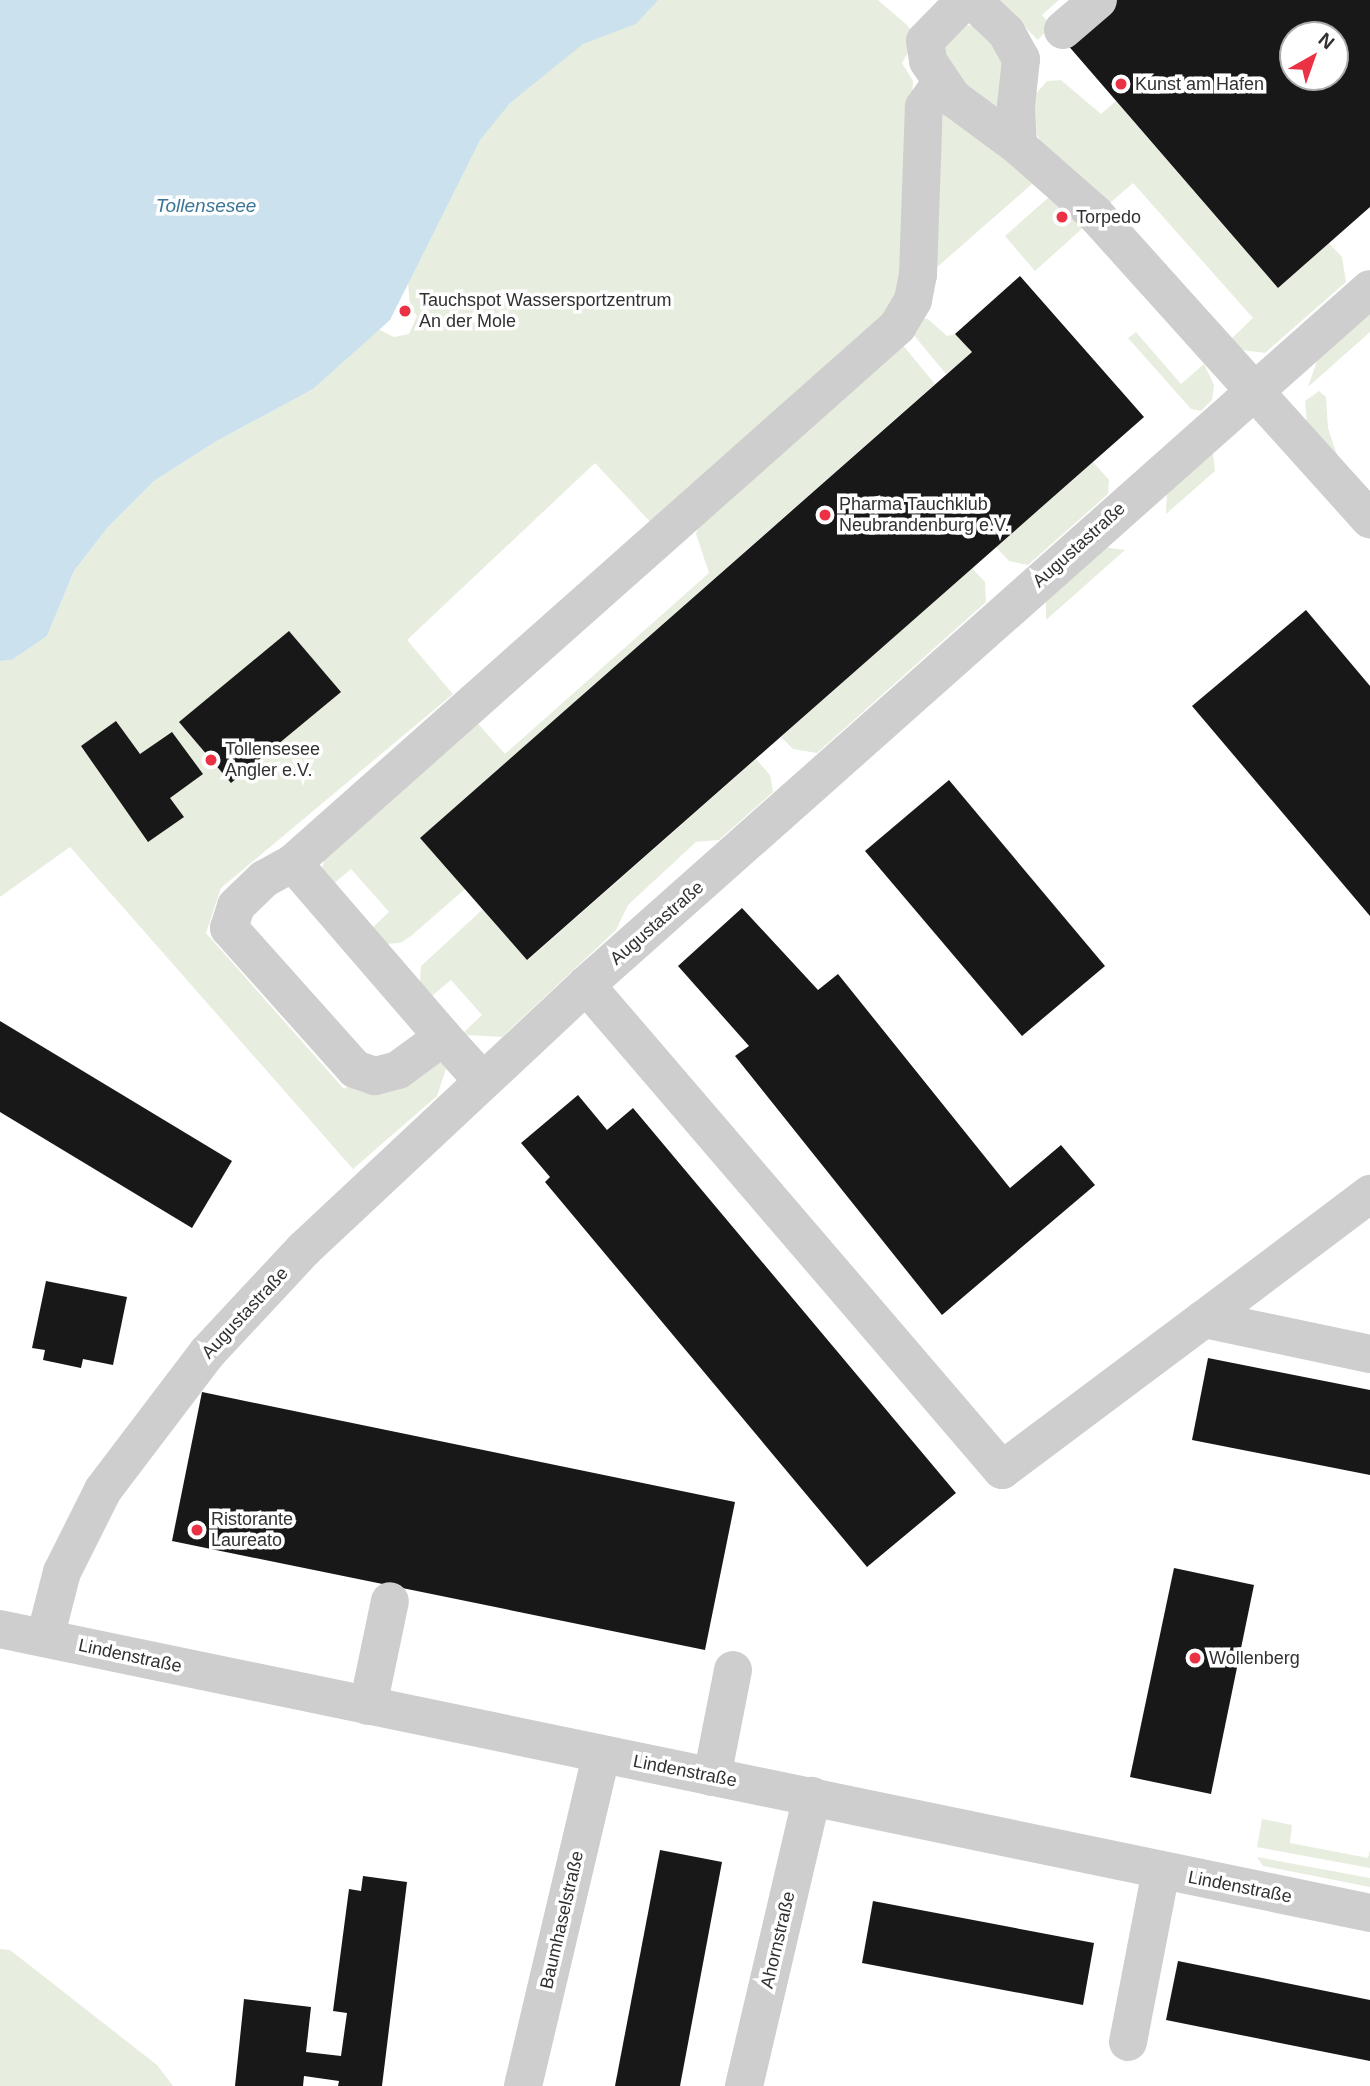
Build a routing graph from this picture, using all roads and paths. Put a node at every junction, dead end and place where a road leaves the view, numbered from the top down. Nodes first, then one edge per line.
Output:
1 (964, 0) edge
2 (972, 0) edge
3 (1098, 0) edge
4 (1063, 30) dead end
5 (940, 84) junction
6 (1018, 146) junction
7 (1370, 289) edge
8 (1253, 390) junction
9 (1370, 519) edge
10 (293, 863) junction
11 (586, 985) junction
12 (443, 1037) junction
13 (482, 1080) junction
14 (1370, 1194) edge
15 (1204, 1319) junction
16 (1370, 1354) edge
17 (390, 1601) dead end
18 (0, 1629) edge
19 (45, 1639) junction
20 (733, 1671) dead end
21 (368, 1706) junction
22 (601, 1755) junction
23 (712, 1776) junction
24 (812, 1796) junction
25 (1161, 1871) junction
26 (1370, 1913) edge
27 (1128, 2042) dead end
28 (747, 2085) edge
29 (523, 2086) edge

1 - 5 street
2 - 6 street
3 - 4 street
5 - 6 street
5 - 10 street
6 - 8 street
7 - 8 street, Augustastraße
8 - 9 street
8 - 11 street, Augustastraße
10 - 12 street
10 - 12 street
11 - 13 street, Augustastraße
11 - 15 street
12 - 13 street
13 - 19 street, Augustastraße
14 - 15 street
15 - 16 street
17 - 21 street
18 - 19 street, Lindenstraße
19 - 21 street, Lindenstraße
20 - 23 street
21 - 22 street, Lindenstraße
22 - 23 street, Lindenstraße
22 - 29 street, Baumhaselstraße
23 - 24 street, Lindenstraße
24 - 25 street, Lindenstraße
24 - 28 street, Ahornstraße
25 - 26 street, Lindenstraße
25 - 27 street

